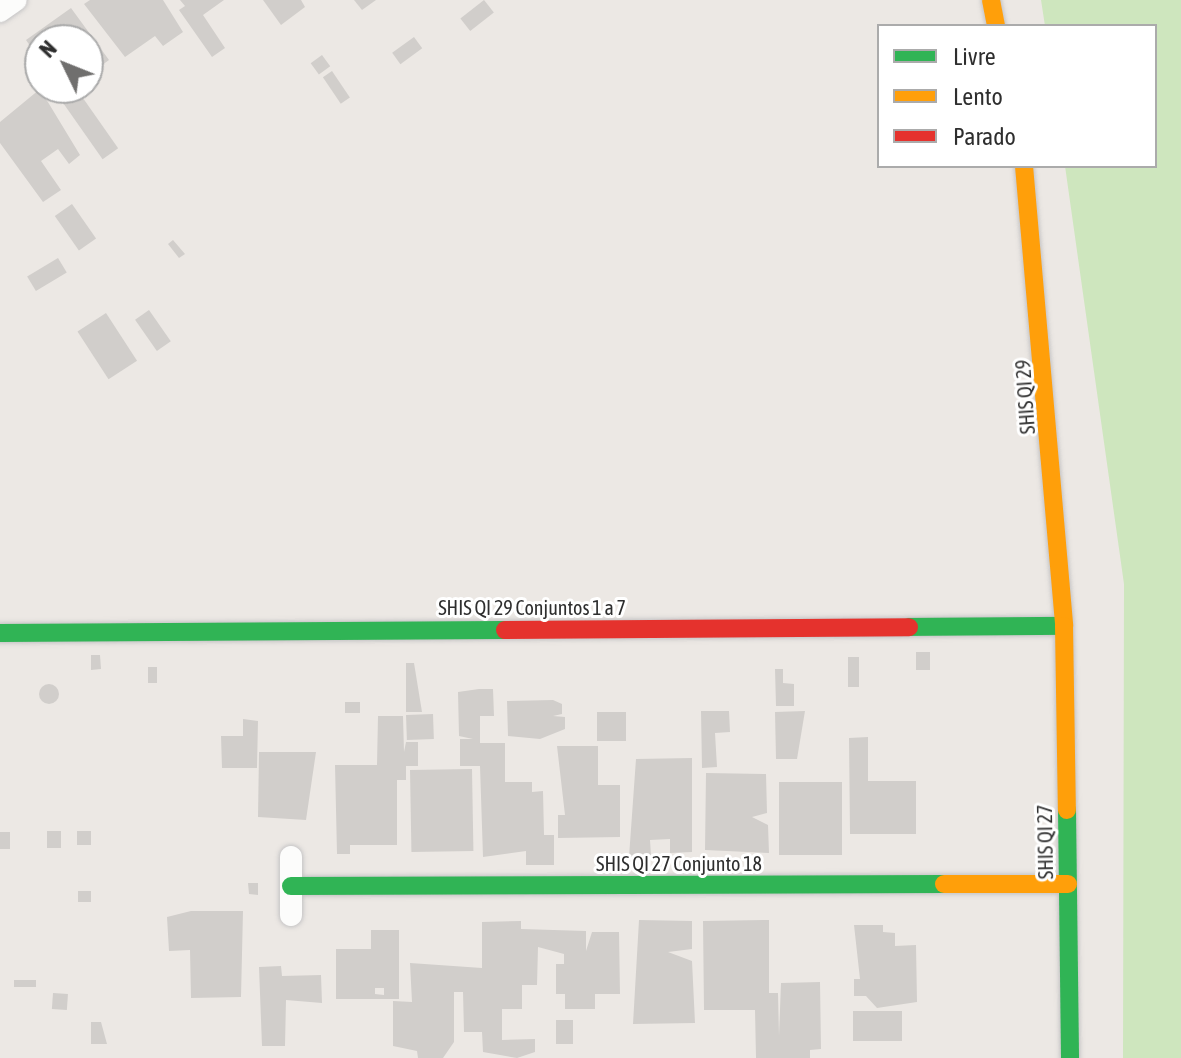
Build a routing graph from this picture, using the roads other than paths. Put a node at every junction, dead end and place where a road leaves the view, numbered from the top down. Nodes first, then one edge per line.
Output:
1 (16, 0) edge
2 (991, 0) edge
3 (0, 11) edge
4 (996, 24) edge
5 (1024, 168) edge
6 (1064, 626) junction
7 (0, 633) edge
8 (291, 857) dead end
9 (1068, 884) junction
10 (291, 886) junction
11 (291, 915) dead end
12 (1070, 1058) edge

1 - 3 street
2 - 4 street
5 - 6 street, SHIS QI 29
6 - 7 street, SHIS QI 29 Conjuntos 1 a 7
6 - 9 street, SHIS QI 27
8 - 10 street
9 - 10 street, SHIS QI 27 Conjunto 18
9 - 12 street, SHIS QI 27
10 - 11 street

